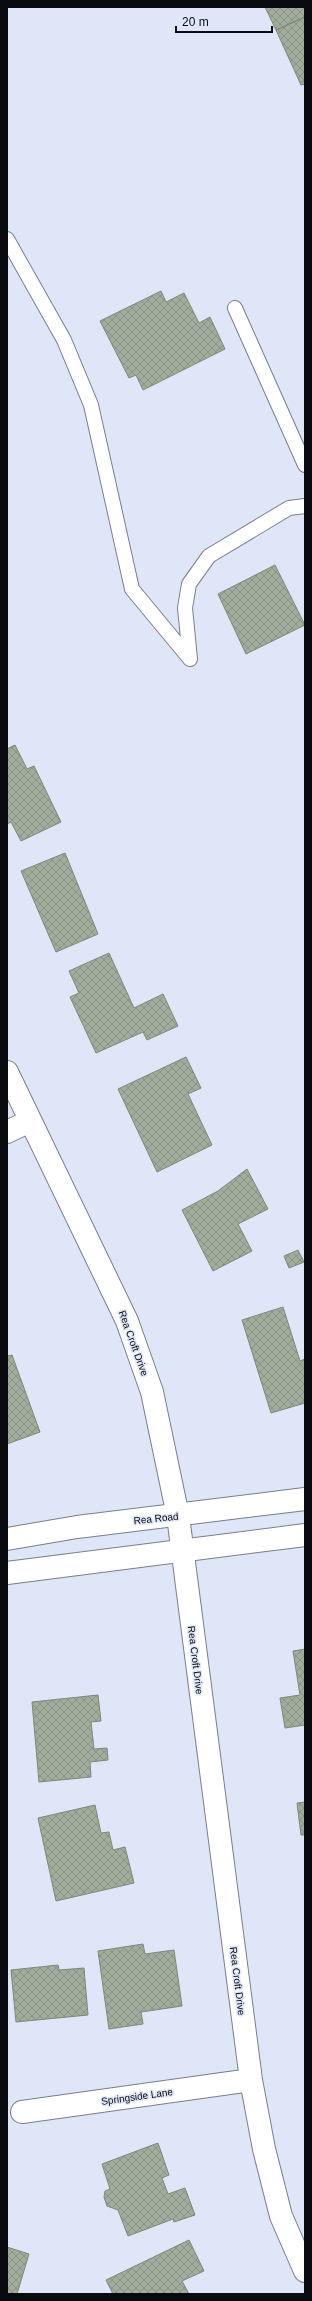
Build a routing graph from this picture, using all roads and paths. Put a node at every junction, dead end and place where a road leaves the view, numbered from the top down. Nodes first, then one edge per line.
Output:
1 (7, 239) edge
2 (235, 308) dead end
3 (305, 465) edge
4 (305, 506) edge
5 (7, 1072) edge
6 (30, 1120) junction
7 (7, 1132) edge
8 (305, 1499) edge
9 (178, 1516) junction
10 (305, 1535) edge
11 (7, 1539) edge
12 (182, 1551) junction
13 (7, 1573) edge
14 (251, 2080) junction
15 (22, 2112) dead end
16 (305, 2271) edge

1 - 4 lane
2 - 3 lane
5 - 6 street, Rea Croft Drive
6 - 7 street
6 - 9 street, Rea Croft Drive
8 - 9 street, Rea Road
9 - 11 street, Rea Road
9 - 12 street, Rea Croft Drive
10 - 12 street
12 - 13 street
12 - 14 street, Rea Croft Drive
14 - 15 street, Springside Lane
14 - 16 street, Rea Croft Drive

